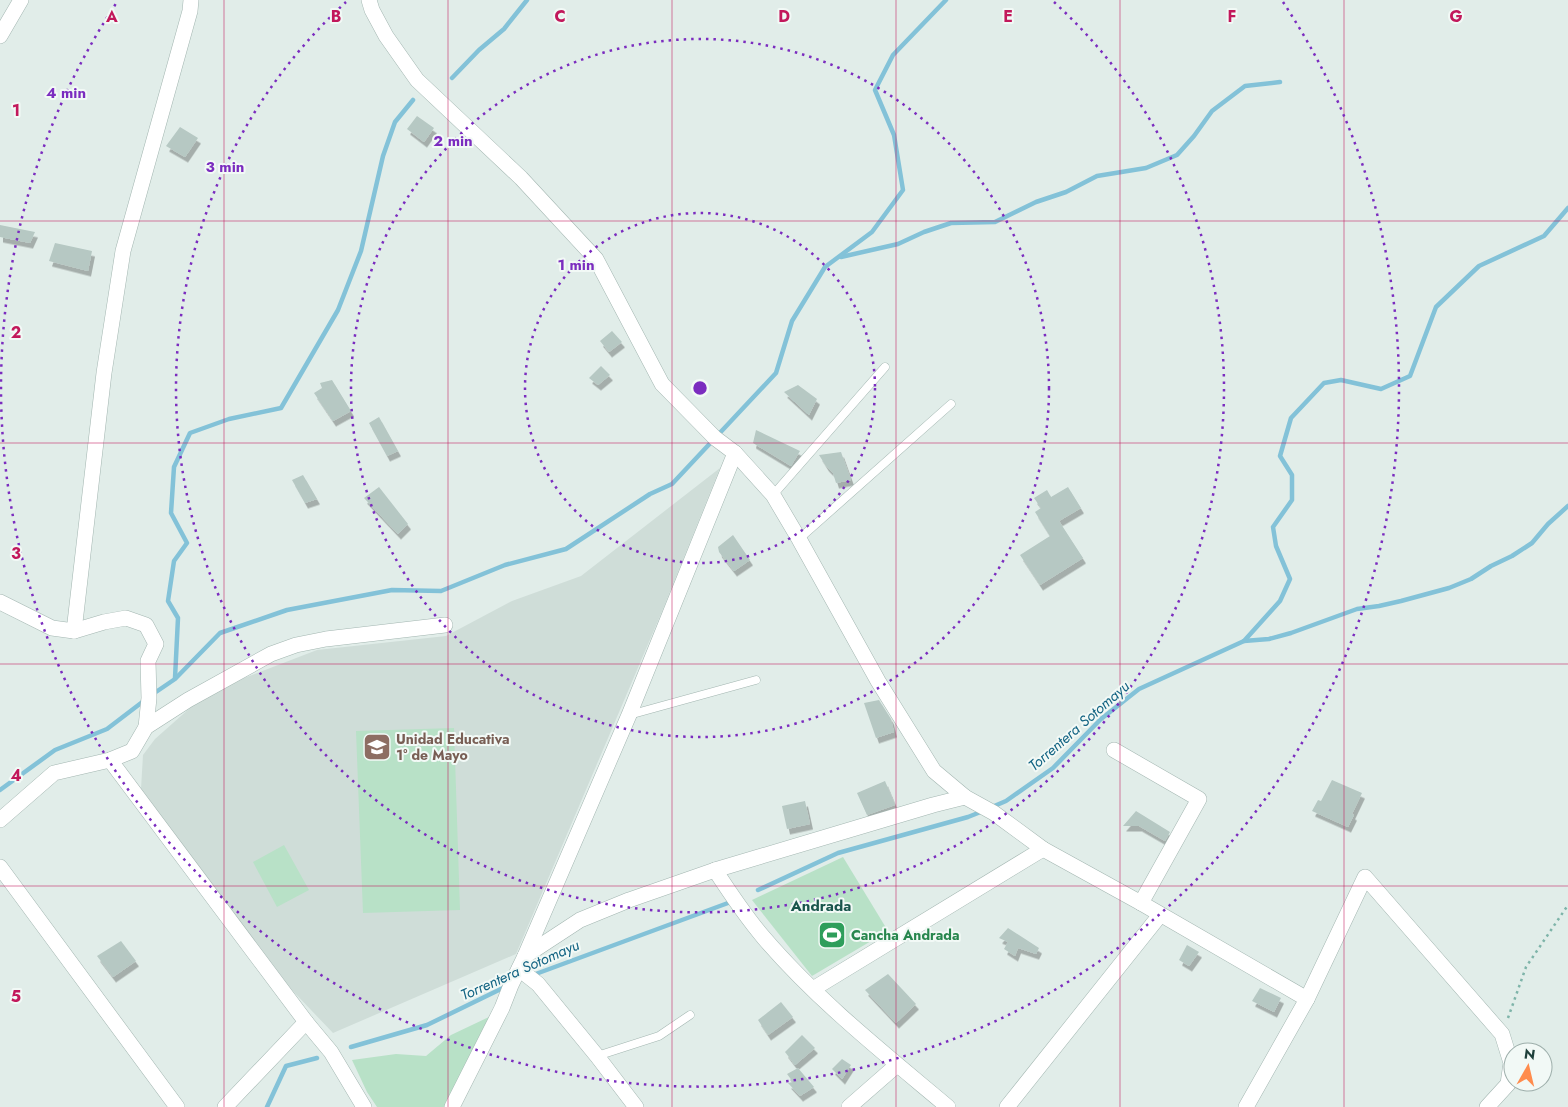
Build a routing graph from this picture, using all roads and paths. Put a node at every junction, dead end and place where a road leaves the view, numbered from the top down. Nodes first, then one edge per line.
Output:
1 (21, 0) edge
2 (191, 0) edge
3 (369, 0) edge
4 (0, 36) edge
5 (885, 367) dead end
6 (951, 404) dead end
7 (735, 453) junction
8 (773, 495) junction
9 (799, 539) junction
10 (0, 602) edge
11 (445, 626) dead end
12 (74, 631) junction
13 (756, 680) dead end
14 (629, 715) junction
15 (146, 728) junction
16 (1114, 750) dead end
17 (110, 760) junction
18 (971, 800) junction
19 (0, 820) edge
20 (1043, 849) junction
21 (0, 867) edge
22 (715, 870) junction
23 (1141, 903) junction
24 (1568, 906) edge
25 (1160, 915) junction
26 (522, 962) junction
27 (813, 989) junction
28 (1307, 999) junction
29 (690, 1015) dead end
30 (306, 1022) junction
31 (1502, 1034) junction
32 (597, 1056) junction
33 (897, 1065) junction
34 (177, 1107) edge
35 (225, 1107) edge
36 (364, 1107) edge
37 (452, 1107) edge
38 (636, 1107) edge
39 (849, 1107) edge
40 (948, 1107) edge
41 (1007, 1107) edge
42 (1246, 1107) edge
43 (1488, 1107) edge

1 - 4 street
2 - 12 street
3 - 7 street
5 - 8 lane
6 - 9 lane
7 - 8 street
7 - 14 street
8 - 9 street
9 - 18 street
10 - 12 street
11 - 15 street
12 - 15 street
13 - 14 lane
14 - 26 street
15 - 17 street
16 - 23 street
17 - 19 street
17 - 30 street
18 - 20 street
18 - 22 street
20 - 23 street
20 - 27 street
21 - 34 street
22 - 26 street
22 - 27 street
23 - 25 street
24 - 31 path
25 - 28 street
25 - 41 street
26 - 32 street
26 - 37 street
27 - 33 street
28 - 31 street
28 - 42 street
29 - 32 lane
30 - 35 street
30 - 36 street
31 - 43 street
32 - 38 street
33 - 39 street
33 - 40 street

